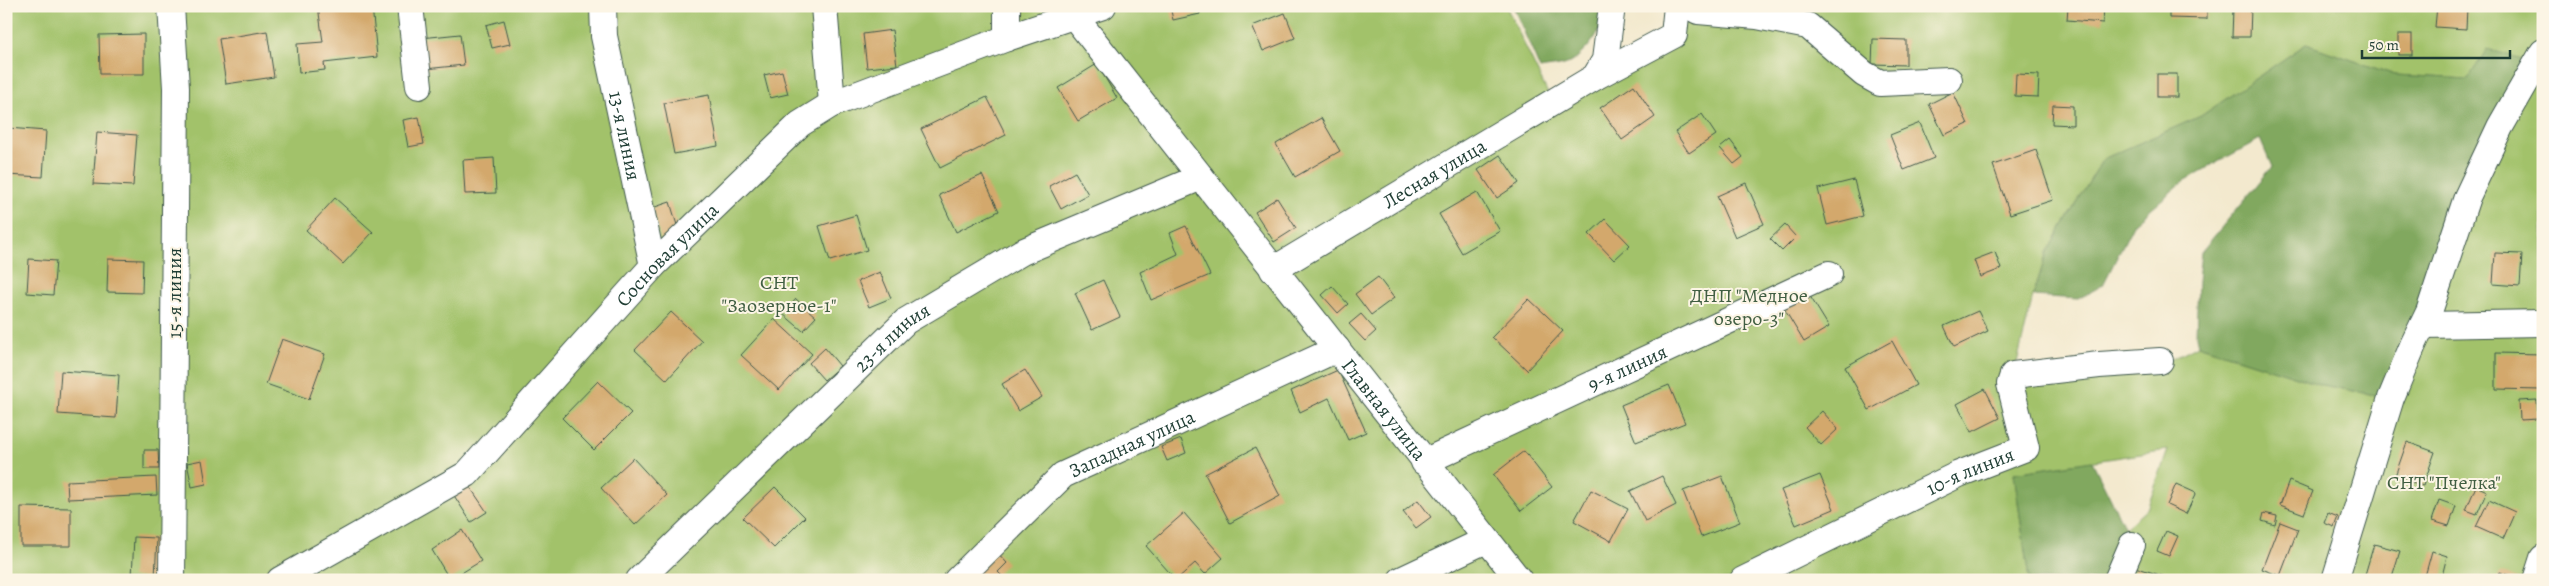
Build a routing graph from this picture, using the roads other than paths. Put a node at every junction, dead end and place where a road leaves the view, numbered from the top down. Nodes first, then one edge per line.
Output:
1 (171, 6) edge
2 (410, 6) edge
3 (602, 6) edge
4 (824, 6) edge
5 (1006, 6) edge
6 (1103, 6) edge
7 (1612, 6) edge
8 (1677, 6) edge
9 (1689, 6) edge
10 (1074, 16) junction
11 (1007, 38) junction
12 (2541, 56) edge
13 (1595, 77) junction
14 (1949, 80) dead end
15 (419, 86) dead end
16 (832, 104) junction
17 (1201, 177) junction
18 (653, 266) junction
19 (1273, 270) junction
20 (1829, 274) dead end
21 (2543, 323) edge
22 (2423, 325) junction
23 (1336, 349) junction
24 (2160, 361) dead end
25 (1424, 462) junction
26 (1486, 540) junction
27 (2132, 545) dead end
28 (2543, 558) edge
29 (1771, 574) edge
30 (172, 580) edge
31 (280, 580) edge
32 (639, 580) edge
33 (957, 580) edge
34 (1401, 580) edge
35 (1519, 580) edge
36 (1743, 580) edge
37 (2117, 580) edge
38 (2335, 580) edge
39 (2536, 580) edge

1 - 30 street, 15-я линия
2 - 15 street
3 - 18 street, 13-я линия
4 - 16 street
5 - 11 street
6 - 10 street, Сосновая улица
7 - 13 street
8 - 13 street, Лесная улица
9 - 14 street
10 - 11 street, Сосновая улица
10 - 17 street, Главная улица
11 - 16 street, Сосновая улица
12 - 22 street
13 - 19 street, Лесная улица
16 - 18 street, Сосновая улица
17 - 19 street, Главная улица
17 - 32 street, 23-я линия
18 - 31 street, Сосновая улица
19 - 23 street, Главная улица
20 - 25 street, 9-я линия
21 - 22 street
22 - 38 street
23 - 25 street, Главная улица
23 - 33 street, Западная улица
24 - 29 street, 10-я линия
25 - 26 street, Главная улица
26 - 34 street
26 - 35 street, Главная улица
27 - 37 street
28 - 39 street
29 - 36 street, 10-я линия

